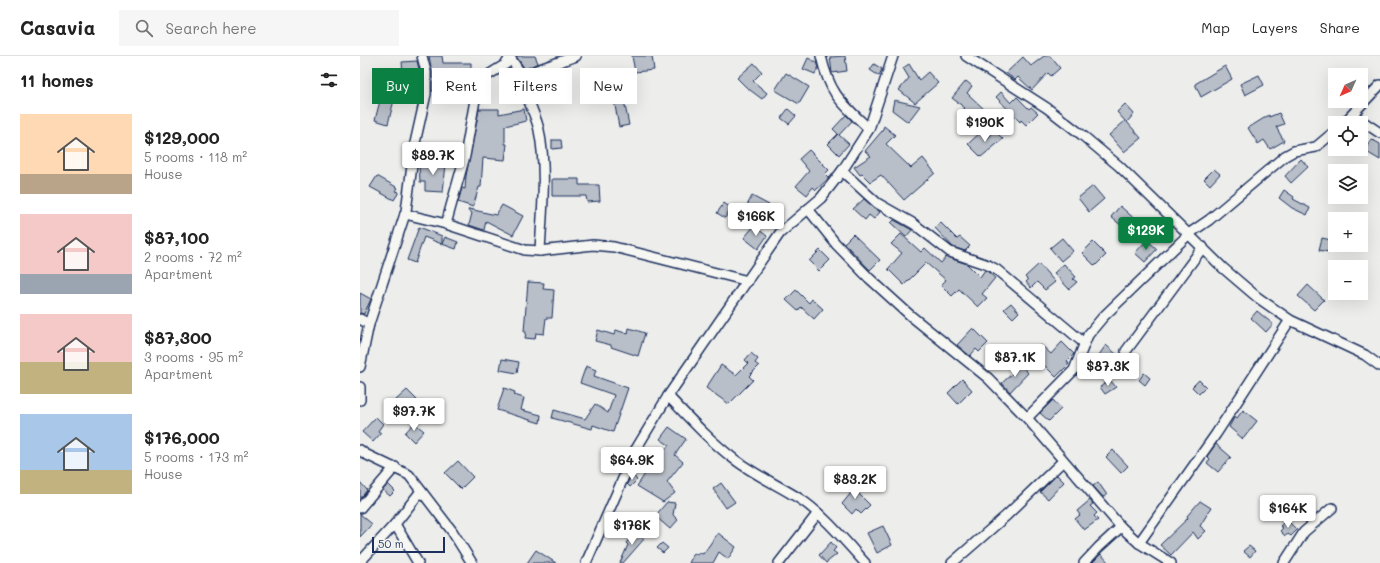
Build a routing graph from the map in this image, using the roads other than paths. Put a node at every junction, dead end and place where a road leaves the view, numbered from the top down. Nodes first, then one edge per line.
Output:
1 (422, 56) edge
2 (576, 56) edge
3 (821, 56) edge
4 (893, 56) edge
5 (966, 56) edge
6 (509, 57) edge
7 (517, 68) edge
8 (543, 68) edge
9 (1380, 84) edge
10 (1376, 97) edge
11 (530, 104) edge
12 (1353, 115) joint
13 (869, 129) junction
14 (1380, 133) edge
15 (1328, 137) edge
16 (842, 171) junction
17 (808, 209) junction
18 (405, 214) junction
19 (446, 224) junction
20 (1190, 233) junction
21 (1203, 247) junction
22 (540, 251) junction
23 (748, 281) junction
24 (360, 319) edge
25 (1290, 320) junction
26 (369, 324) junction
27 (1084, 343) junction
28 (1126, 351) dead end
29 (360, 366) edge
30 (1380, 366) edge
31 (360, 387) edge
32 (668, 396) junction
33 (360, 400) edge
34 (1027, 418) junction
35 (360, 450) edge
36 (1063, 461) junction
37 (396, 467) junction
38 (421, 491) junction
39 (360, 508) edge
40 (1332, 508) dead end
41 (818, 513) junction
42 (395, 524) junction
43 (1121, 527) junction
44 (1139, 543) junction
45 (360, 562) edge
46 (418, 563) edge
47 (472, 563) edge
48 (586, 563) edge
49 (779, 563) edge
50 (865, 563) edge
51 (952, 563) edge
52 (1084, 563) edge
53 (1171, 563) edge
54 (1284, 563) edge

1 - 18 street
2 - 8 street
3 - 13 street
4 - 13 street
5 - 20 street
6 - 7 street
6 - 19 street
9 - 10 street
10 - 12 street
11 - 22 street
12 - 14 street
13 - 16 street
15 - 20 street
16 - 17 street
16 - 27 street
17 - 23 street
17 - 34 street
18 - 19 street
18 - 26 street
19 - 22 street
20 - 21 street
20 - 27 street
21 - 25 street
21 - 28 street
22 - 23 street
23 - 32 street
24 - 26 street
25 - 30 street
25 - 44 street
26 - 29 street
27 - 34 street
31 - 33 street
32 - 41 street
32 - 48 street
34 - 36 street
35 - 37 street
36 - 43 street
36 - 51 street
37 - 38 street
37 - 39 street
38 - 42 street
38 - 47 street
40 - 54 street
41 - 49 street
41 - 50 street
42 - 45 street
42 - 46 street
43 - 44 street
43 - 52 street
44 - 53 street

